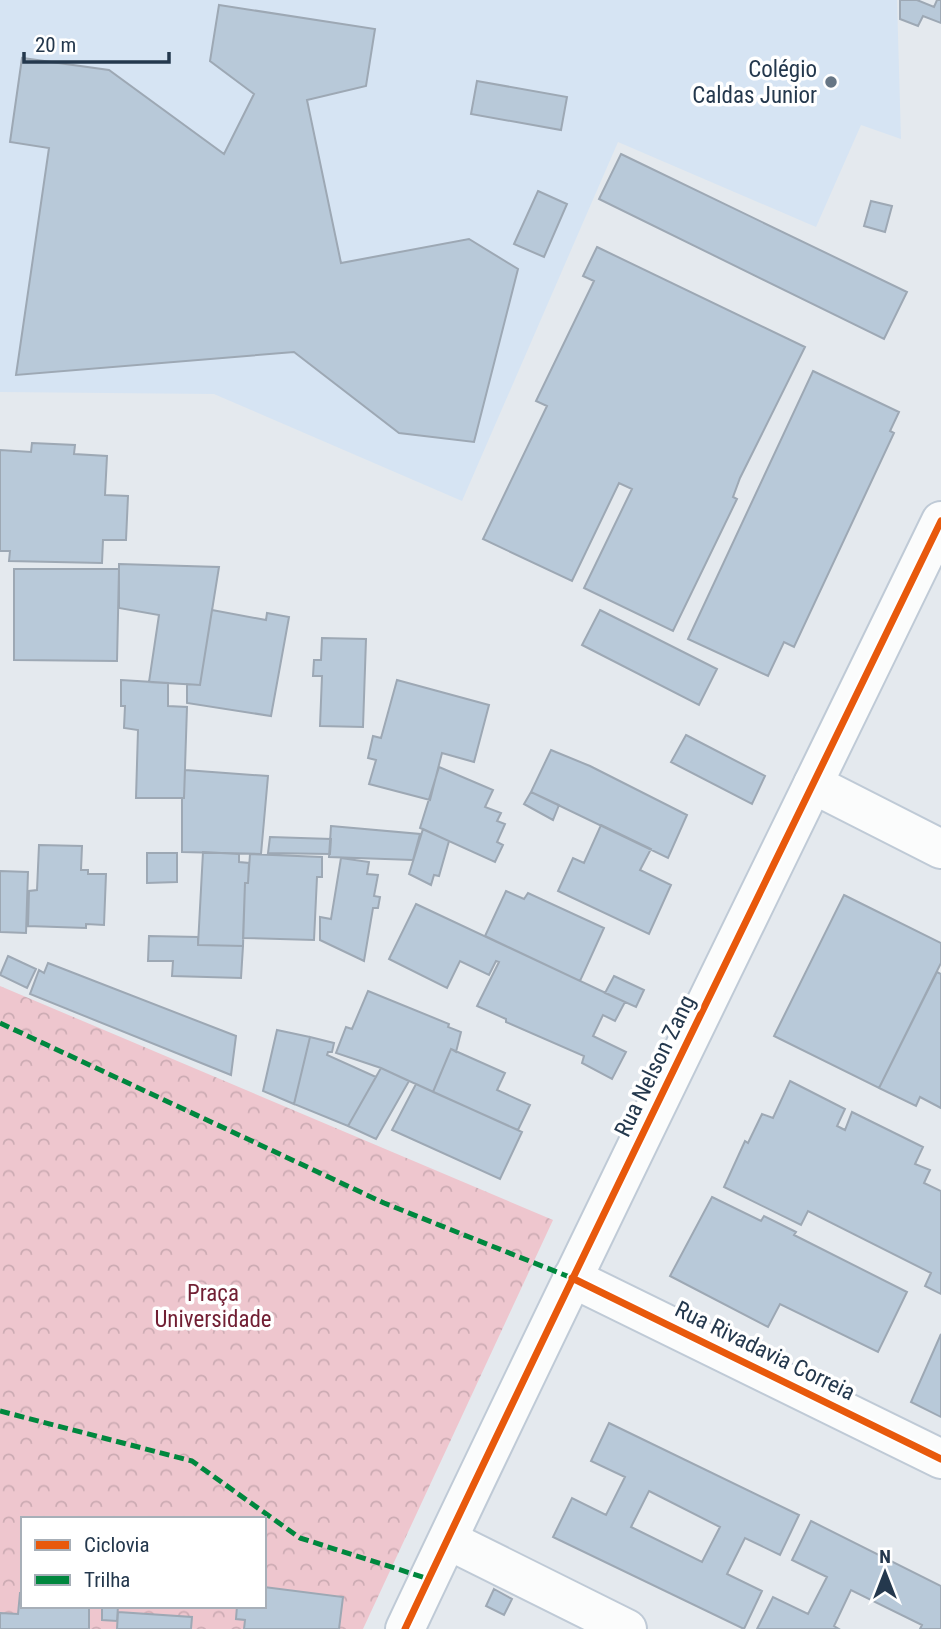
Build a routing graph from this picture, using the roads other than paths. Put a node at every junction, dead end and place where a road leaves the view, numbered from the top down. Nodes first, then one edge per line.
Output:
1 (941, 521) edge
2 (813, 784) junction
3 (941, 849) edge
4 (572, 1278) junction
5 (941, 1459) edge
6 (448, 1540) junction
7 (405, 1629) edge
8 (627, 1629) edge

1 - 2 street, Rua Nelson Zang
2 - 3 street
2 - 4 street, Rua Nelson Zang
4 - 5 street, Rua Rivadavia Correia
4 - 6 street, Rua Nelson Zang
6 - 7 street, Rua Nelson Zang
6 - 8 street

